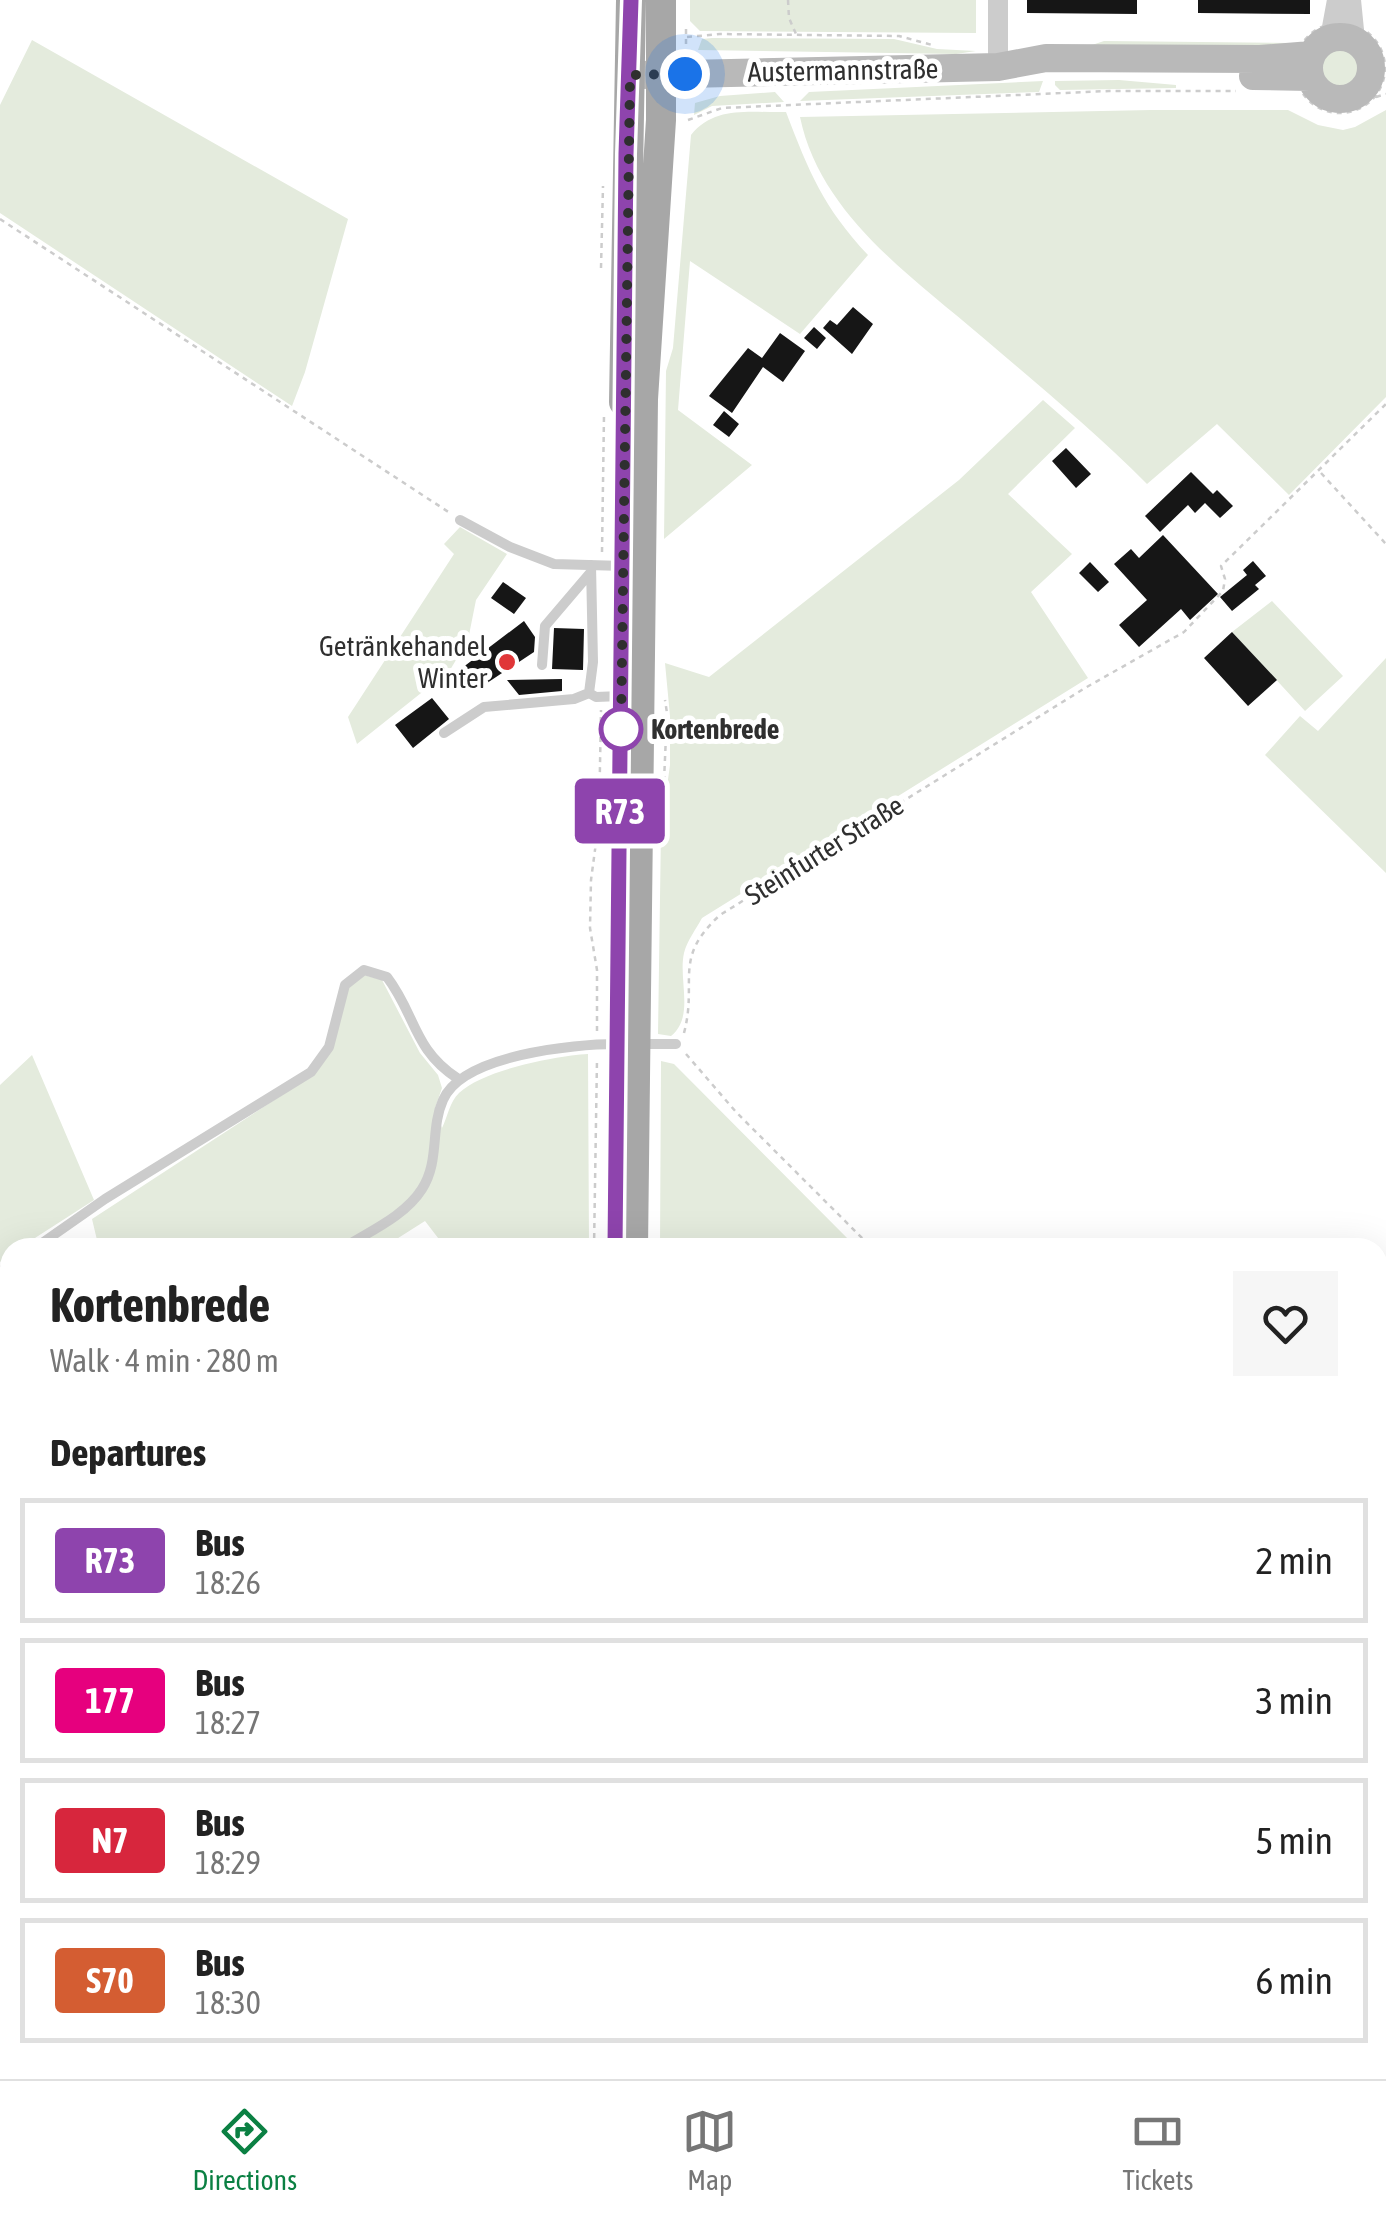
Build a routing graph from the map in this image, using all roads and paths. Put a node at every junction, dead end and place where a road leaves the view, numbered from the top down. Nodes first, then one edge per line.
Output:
1 (631, 0) edge
2 (661, 0) edge
3 (788, 0) edge
4 (998, 0) edge
5 (1337, 0) edge
6 (1351, 0) edge
7 (797, 35) junction
8 (686, 38) dead end
9 (943, 46) dead end
10 (1349, 63) edge
11 (998, 66) junction
12 (630, 75) junction
13 (661, 75) junction
14 (1252, 91) dead end
15 (684, 120) dead end
16 (0, 219) edge
17 (1386, 404) edge
18 (1320, 472) junction
19 (460, 520) joint
20 (1386, 544) edge
21 (623, 566) junction
22 (591, 569) junction
23 (542, 665) dead end
24 (589, 693) junction
25 (621, 696) junction
26 (444, 733) dead end
27 (626, 1044) junction
28 (676, 1044) junction
29 (458, 1078) junction
30 (50, 1238) edge
31 (359, 1238) edge
32 (616, 1238) edge
33 (633, 1238) edge
34 (862, 1238) edge

1 - 12 main road
2 - 13 main road
3 - 7 path
4 - 11 street
5 - 10 street
6 - 10 street
7 - 8 path
7 - 9 path
10 - 10 path
10 - 11 main road, Austermannstraße
11 - 13 main road, Austermannstraße
12 - 13 main road, Austermannstraße
12 - 21 main road
13 - 27 main road
14 - 15 path
16 - 19 path
17 - 18 path
18 - 20 path
18 - 28 path, Steinfurter Straße
19 - 22 lane
21 - 22 lane
21 - 25 main road
22 - 23 lane
22 - 24 lane
24 - 25 lane
24 - 26 lane
25 - 27 main road
27 - 28 lane
27 - 29 lane
27 - 32 main road
27 - 33 main road
28 - 34 path
29 - 30 lane
29 - 31 lane

